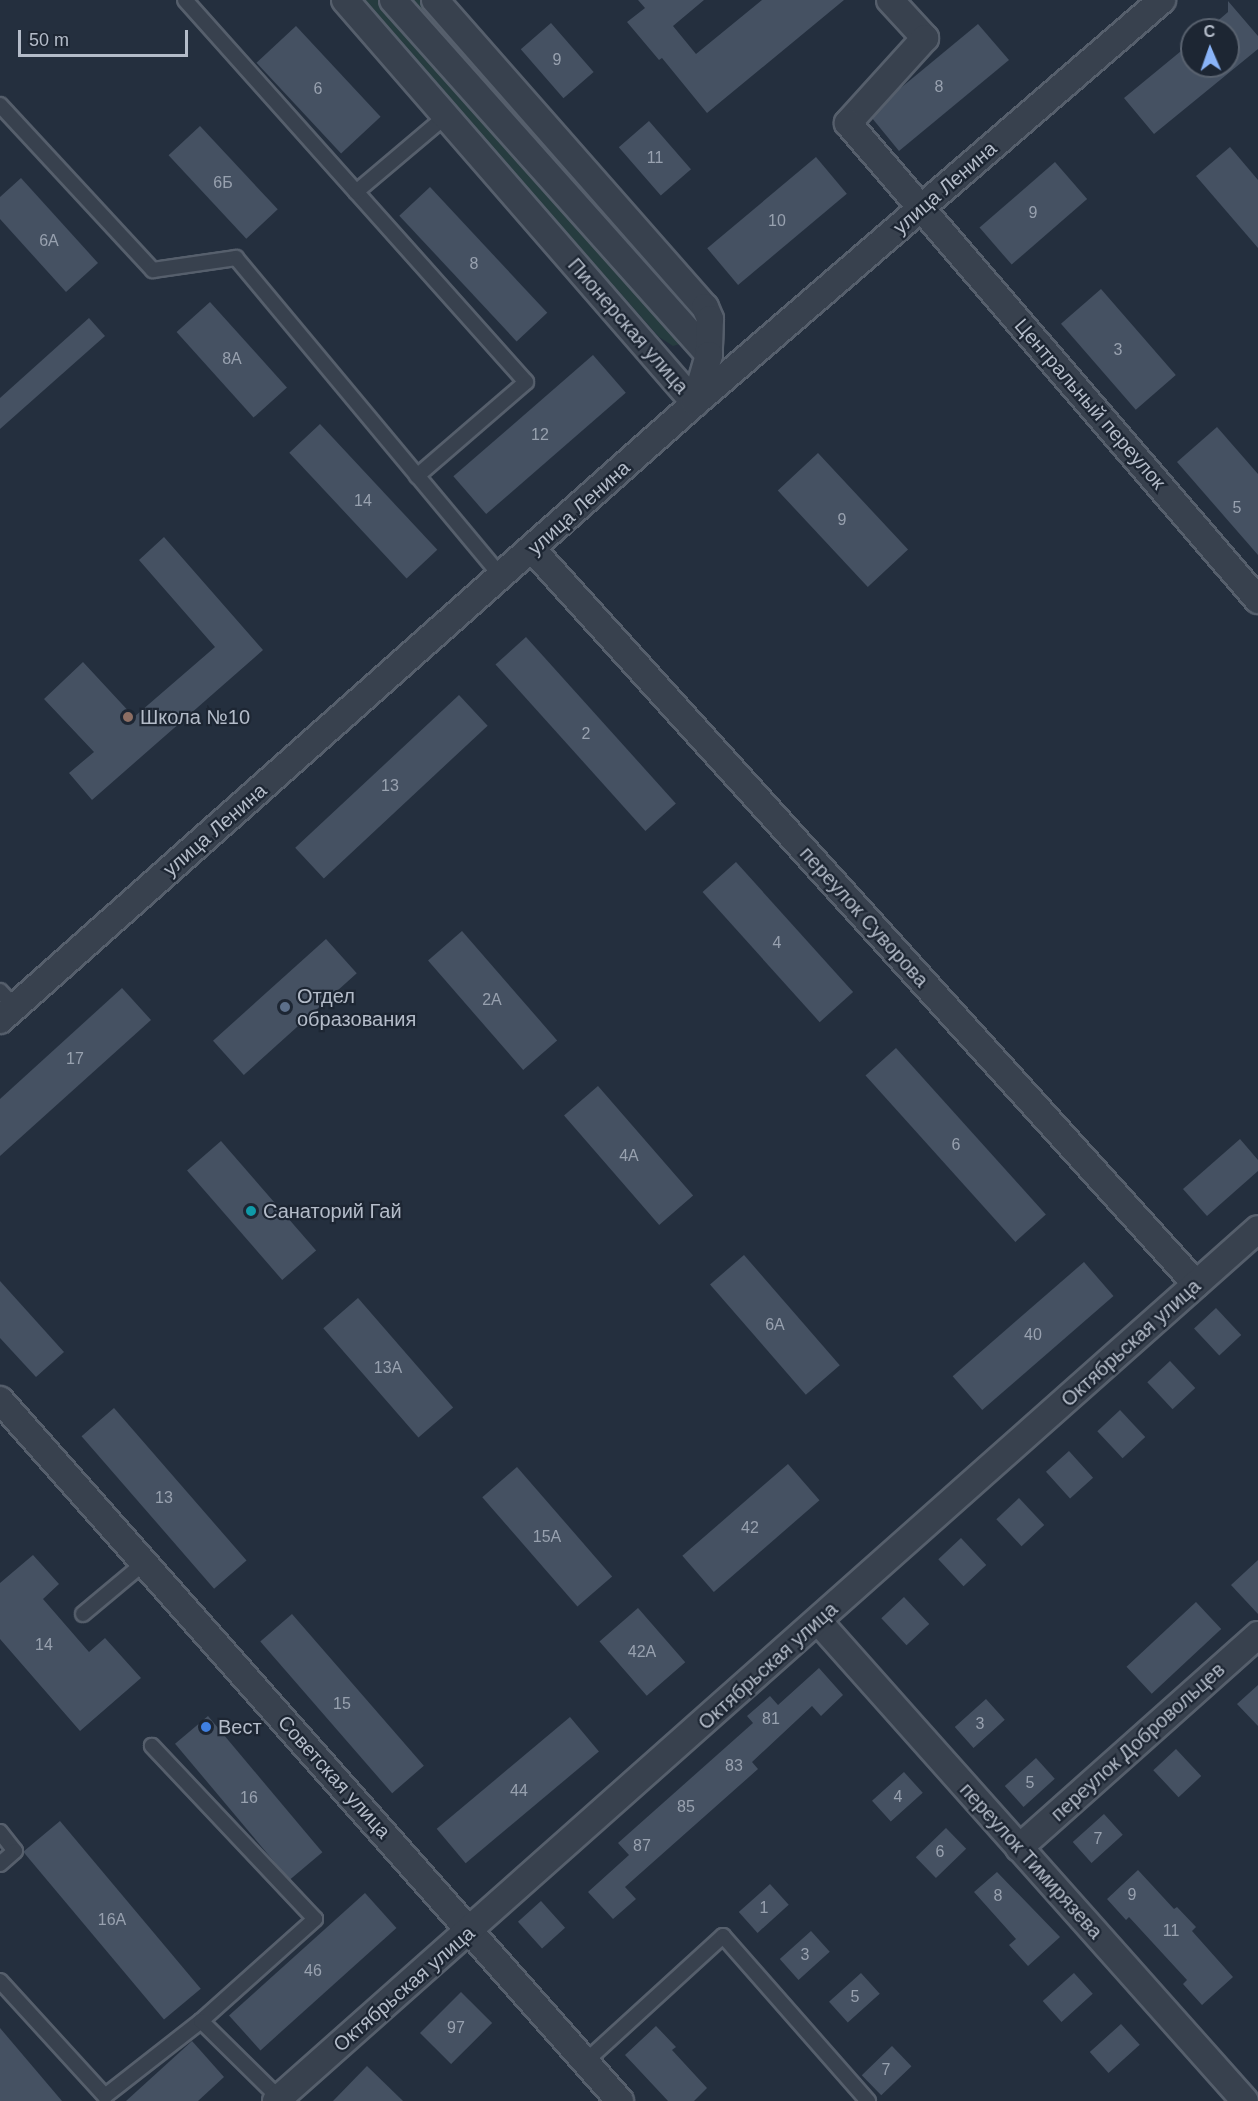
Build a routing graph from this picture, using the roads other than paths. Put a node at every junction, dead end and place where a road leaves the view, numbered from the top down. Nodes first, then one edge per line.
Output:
1 (185, 0) edge
2 (345, 0) edge
3 (393, 0) edge
4 (435, 0) edge
5 (890, 0) edge
6 (1162, 0) edge
7 (0, 105) edge
8 (446, 116) junction
9 (356, 192) junction
10 (921, 208) junction
11 (709, 354) junction
12 (695, 403) junction
13 (417, 476) junction
14 (533, 550) junction
15 (502, 577) junction
16 (1258, 600) edge
17 (5, 1006) edge
18 (1258, 1229) edge
19 (1196, 1284) junction
20 (0, 1400) edge
21 (144, 1563) junction
22 (83, 1614) dead end
23 (819, 1621) junction
24 (1258, 1635) edge
25 (152, 1746) dead end
26 (0, 1832) edge
27 (1019, 1848) junction
28 (0, 1864) edge
29 (471, 1930) junction
30 (0, 1981) edge
31 (201, 2021) junction
32 (585, 2062) junction
33 (277, 2100) edge
34 (620, 2101) edge
35 (868, 2101) edge
36 (1245, 2101) edge

1 - 9 lane
2 - 8 street, Пионерская улица
3 - 11 street
4 - 11 street, Пионерская улица
5 - 10 street, Центральный переулок
6 - 10 street, улица Ленина
7 - 13 lane
8 - 9 lane
8 - 12 street, Пионерская улица
9 - 13 lane
10 - 12 street, улица Ленина
10 - 16 street, Центральный переулок
11 - 12 street, Пионерская улица
12 - 14 street, улица Ленина
13 - 15 lane
14 - 15 street, улица Ленина
14 - 19 street, переулок Суворова
15 - 17 street, улица Ленина
18 - 19 street, Октябрьская улица
19 - 23 street, Октябрьская улица
20 - 21 street, Советская улица
21 - 22 lane
21 - 29 street, Советская улица
23 - 27 street, переулок Тимирязева
23 - 29 street, Октябрьская улица
24 - 27 street, переулок Добровольцев
25 - 31 lane
26 - 28 lane
27 - 36 street, переулок Тимирязева
29 - 32 street, Советская улица
29 - 33 street, Октябрьская улица
30 - 31 lane
31 - 33 lane
32 - 34 street, Советская улица
32 - 35 lane

